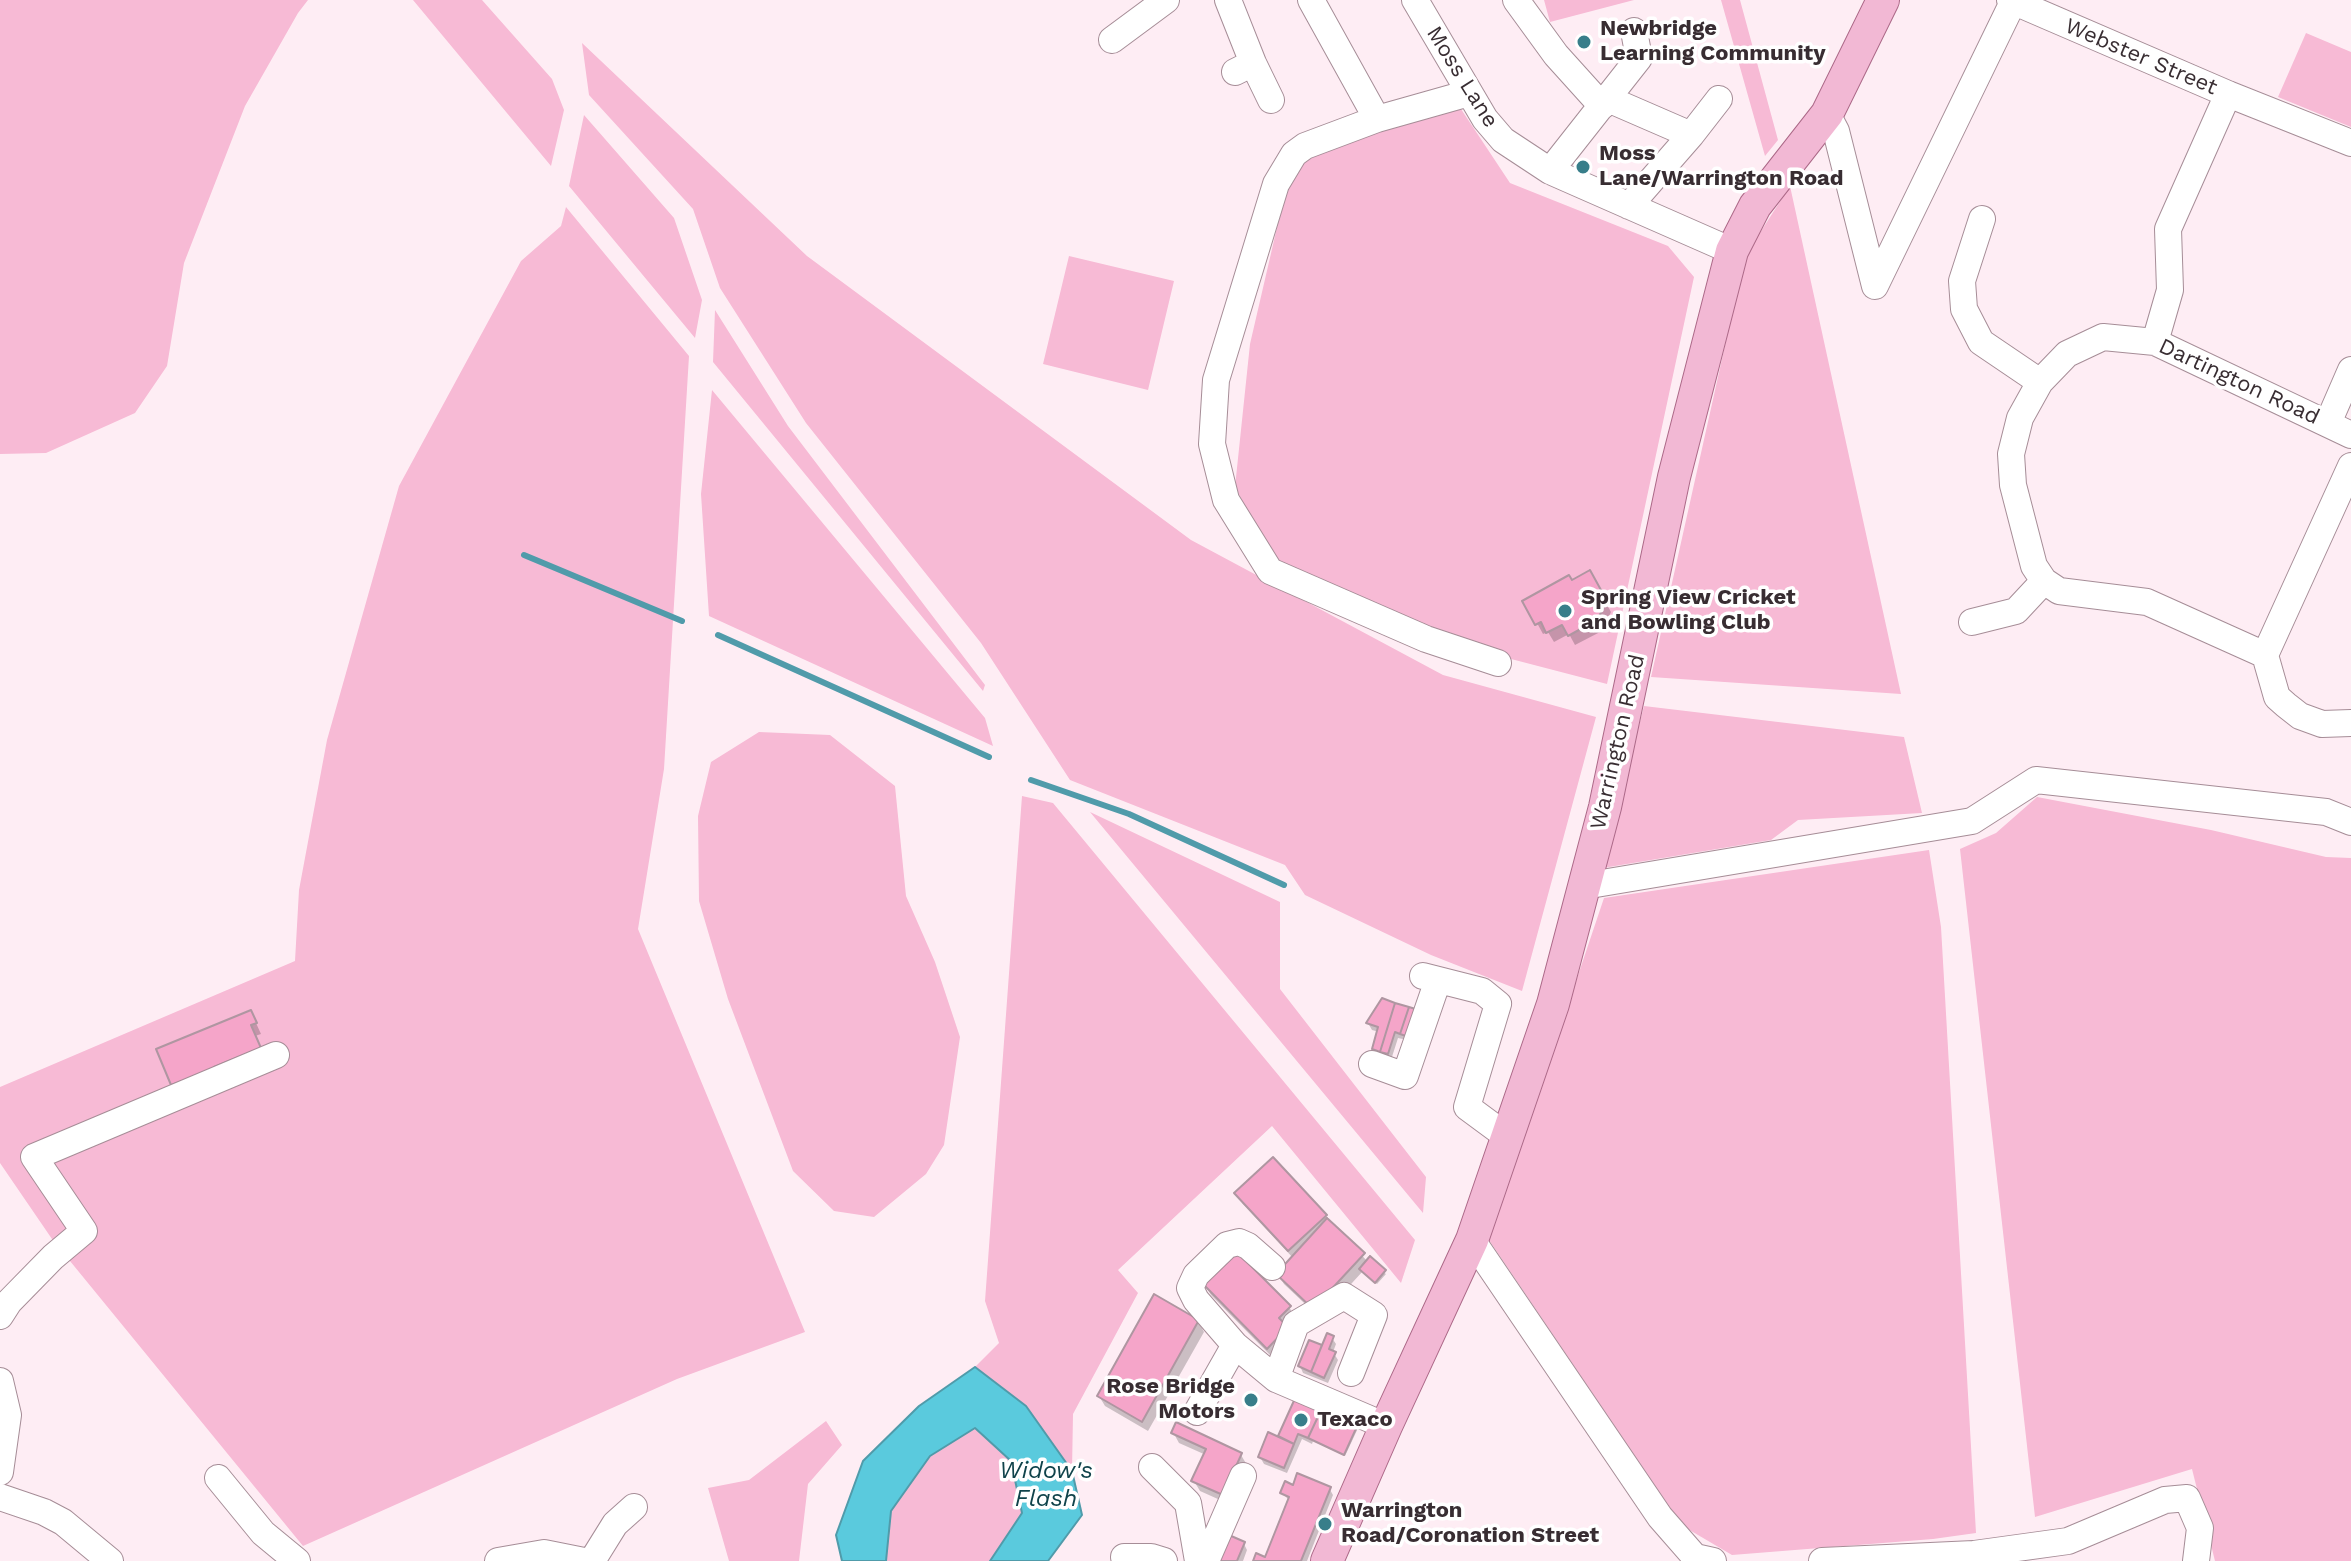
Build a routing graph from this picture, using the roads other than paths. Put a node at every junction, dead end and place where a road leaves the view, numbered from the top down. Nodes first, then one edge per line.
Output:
1 (1166, 0) edge
2 (1228, 0) edge
3 (1311, 0) edge
4 (1415, 0) edge
5 (1516, 0) edge
6 (1883, 0) edge
7 (2012, 0) edge
8 (1634, 31) dead end
9 (1112, 40) dead end
10 (1469, 93) junction
11 (2228, 94) junction
12 (1719, 99) dead end
13 (1271, 100) dead end
14 (1605, 102) junction
15 (1827, 114) junction
16 (1377, 119) junction
17 (1691, 135) junction
18 (2351, 143) edge
19 (1550, 171) junction
20 (1629, 206) junction
21 (1982, 219) dead end
22 (1732, 251) junction
23 (2155, 342) junction
24 (2351, 370) edge
25 (2040, 382) junction
26 (2340, 429) edge
27 (2351, 466) edge
28 (2044, 581) junction
29 (1972, 622) dead end
30 (2265, 655) junction
31 (1498, 663) dead end
32 (2351, 723) edge
33 (2351, 822) edge
34 (1584, 886) junction
35 (276, 1055) dead end
36 (1372, 1064) dead end
37 (1509, 1138) junction
38 (1472, 1240) junction
39 (1272, 1267) dead end
40 (4, 1309) edge
41 (1235, 1345) junction
42 (1351, 1373) dead end
43 (1276, 1379) junction
44 (0, 1381) edge
45 (1197, 1412) dead end
46 (1386, 1426) junction
47 (1152, 1467) dead end
48 (0, 1472) edge
49 (1243, 1476) dead end
50 (218, 1478) dead end
51 (0, 1497) edge
52 (634, 1507) dead end
53 (1124, 1557) dead end
54 (1702, 1560) edge
55 (110, 1561) edge
56 (297, 1561) edge
57 (498, 1561) edge
58 (584, 1561) edge
59 (592, 1561) edge
60 (1164, 1561) edge
61 (1198, 1561) edge
62 (1206, 1561) edge
63 (1327, 1561) edge
64 (1822, 1561) edge
65 (2196, 1561) edge

1 - 9 street
2 - 13 street
3 - 16 street
4 - 10 street, Moss Lane
5 - 14 street
6 - 15 main road, Warrington Road
7 - 11 street, Webster Street
7 - 15 street
8 - 14 street
10 - 16 street
10 - 19 street, Moss Lane
11 - 18 street, Webster Street
11 - 23 street
12 - 17 street
14 - 17 street
14 - 19 street
15 - 22 main road, Warrington Road
16 - 31 street
17 - 20 street
19 - 20 street, Moss Lane
20 - 22 street, Moss Lane
21 - 25 street
22 - 34 main road, Warrington Road
23 - 25 street, Dartington Road
23 - 26 street, Dartington Road
24 - 26 street
25 - 28 street, Dartington Road
27 - 30 street
28 - 29 street
28 - 30 street
30 - 32 street
33 - 34 street
34 - 37 main road, Warrington Road
35 - 40 street
36 - 37 street
37 - 38 main road, Warrington Road
38 - 46 main road, Warrington Road
38 - 54 street
39 - 41 street
41 - 43 street
41 - 45 street
42 - 43 street
43 - 46 street
44 - 48 street
46 - 63 main road, Warrington Road
47 - 61 street
49 - 62 street
50 - 56 street
51 - 55 street
52 - 59 street
53 - 60 street
57 - 58 street
64 - 65 street

